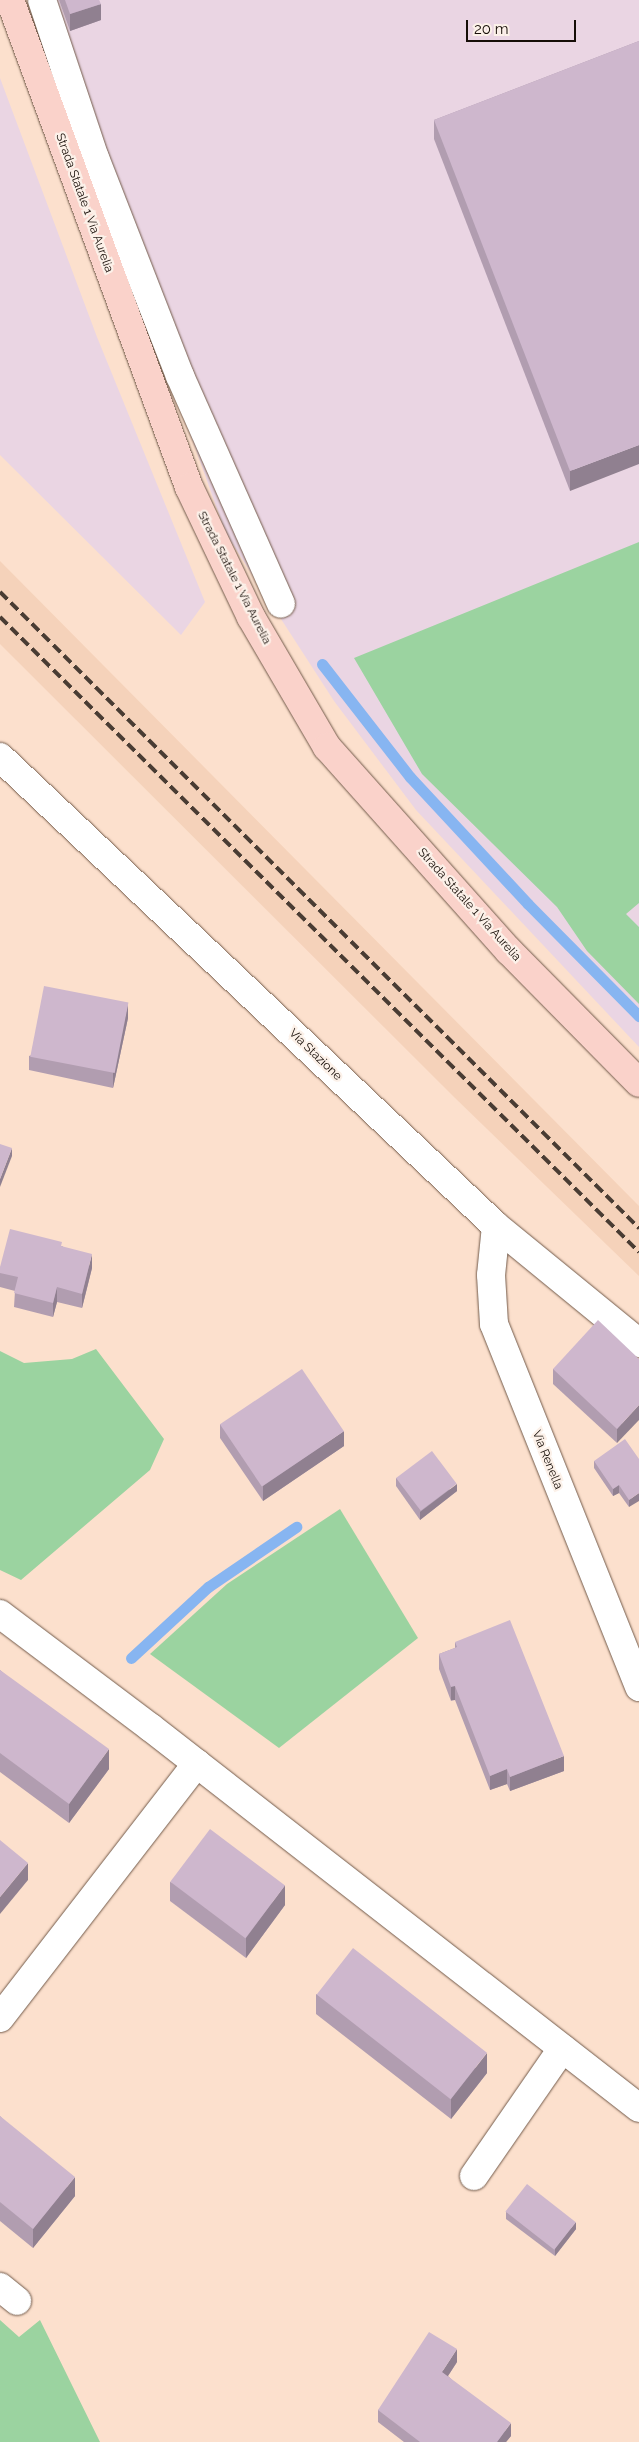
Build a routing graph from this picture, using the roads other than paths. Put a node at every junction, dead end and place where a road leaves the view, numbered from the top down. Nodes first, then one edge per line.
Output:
1 (10, 0) edge
2 (42, 0) edge
3 (281, 604) dead end
4 (0, 757) edge
5 (639, 1083) edge
6 (496, 1226) junction
7 (639, 1343) edge
8 (0, 1614) edge
9 (639, 1686) edge
10 (197, 1763) junction
11 (0, 2018) edge
12 (562, 2049) junction
13 (639, 2108) edge
14 (474, 2176) dead end

1 - 5 main road, Strada Statale 1 Via Aurelia
2 - 3 street
4 - 6 street, Via Stazione
6 - 7 street, Via Stazione
6 - 9 street, Via Renella
8 - 10 street
10 - 11 street
10 - 12 street
12 - 13 street
12 - 14 street

